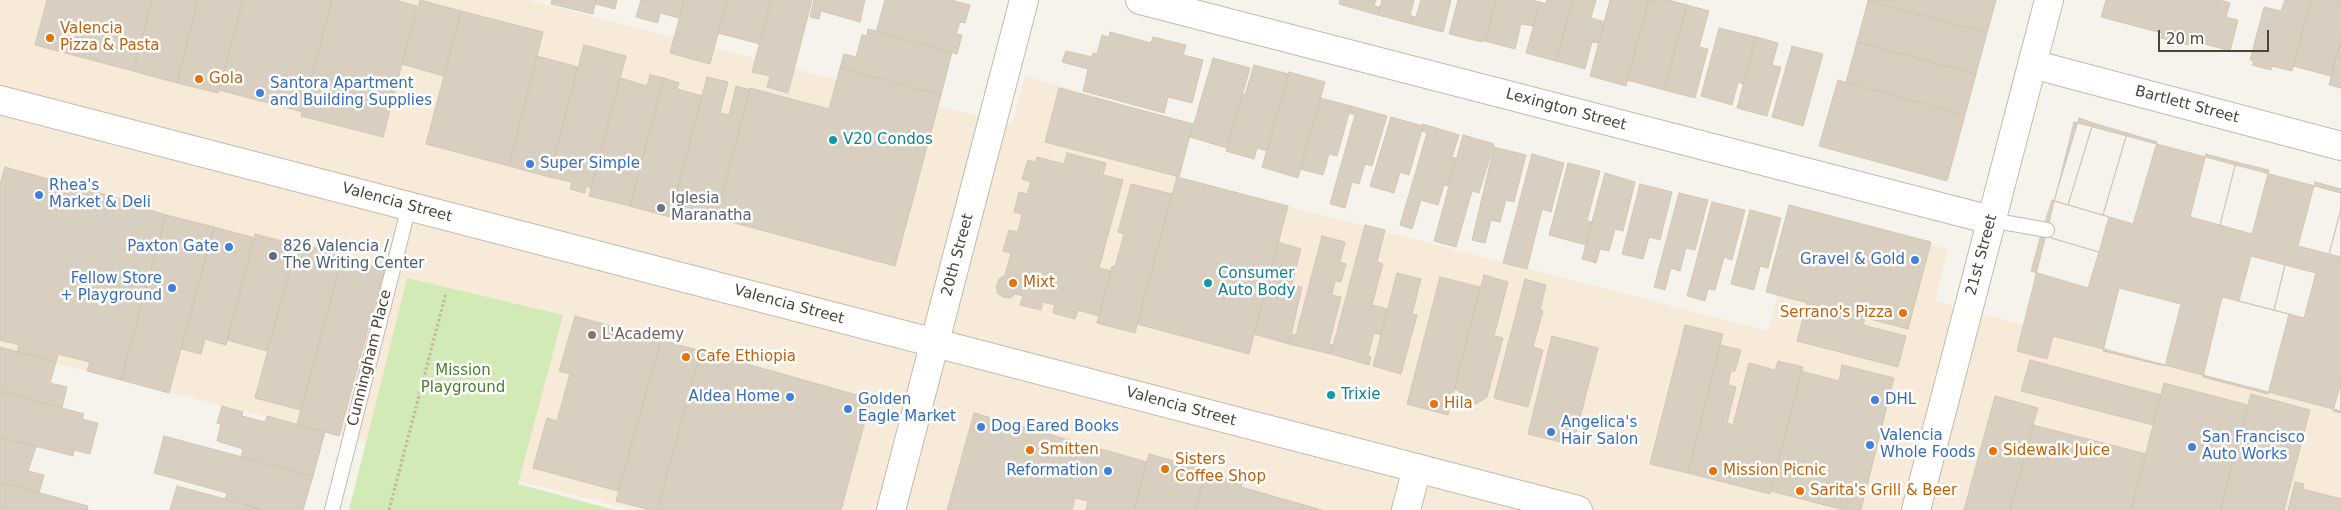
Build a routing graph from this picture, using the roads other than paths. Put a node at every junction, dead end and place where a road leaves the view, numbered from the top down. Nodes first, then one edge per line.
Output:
1 (1024, 0) edge
2 (1140, 0) edge
3 (2049, 0) edge
4 (2032, 64) junction
5 (0, 100) edge
6 (2341, 146) edge
7 (409, 206) junction
8 (1991, 220) junction
9 (2047, 230) dead end
10 (934, 343) junction
11 (1417, 468) junction
12 (332, 510) edge
13 (891, 510) edge
14 (1406, 510) edge
15 (1578, 510) edge
16 (1916, 510) edge

1 - 10 street, 20th Street
2 - 8 street, Lexington Street
3 - 4 street, 21st Street
4 - 6 street, Bartlett Street
4 - 8 street, 21st Street
5 - 7 street, Valencia Street
7 - 10 street, Valencia Street
7 - 12 lane, Cunningham Place
8 - 9 lane
8 - 16 street, 21st Street
10 - 11 street, Valencia Street
10 - 13 street, 20th Street
11 - 14 street
11 - 15 street, Valencia Street

